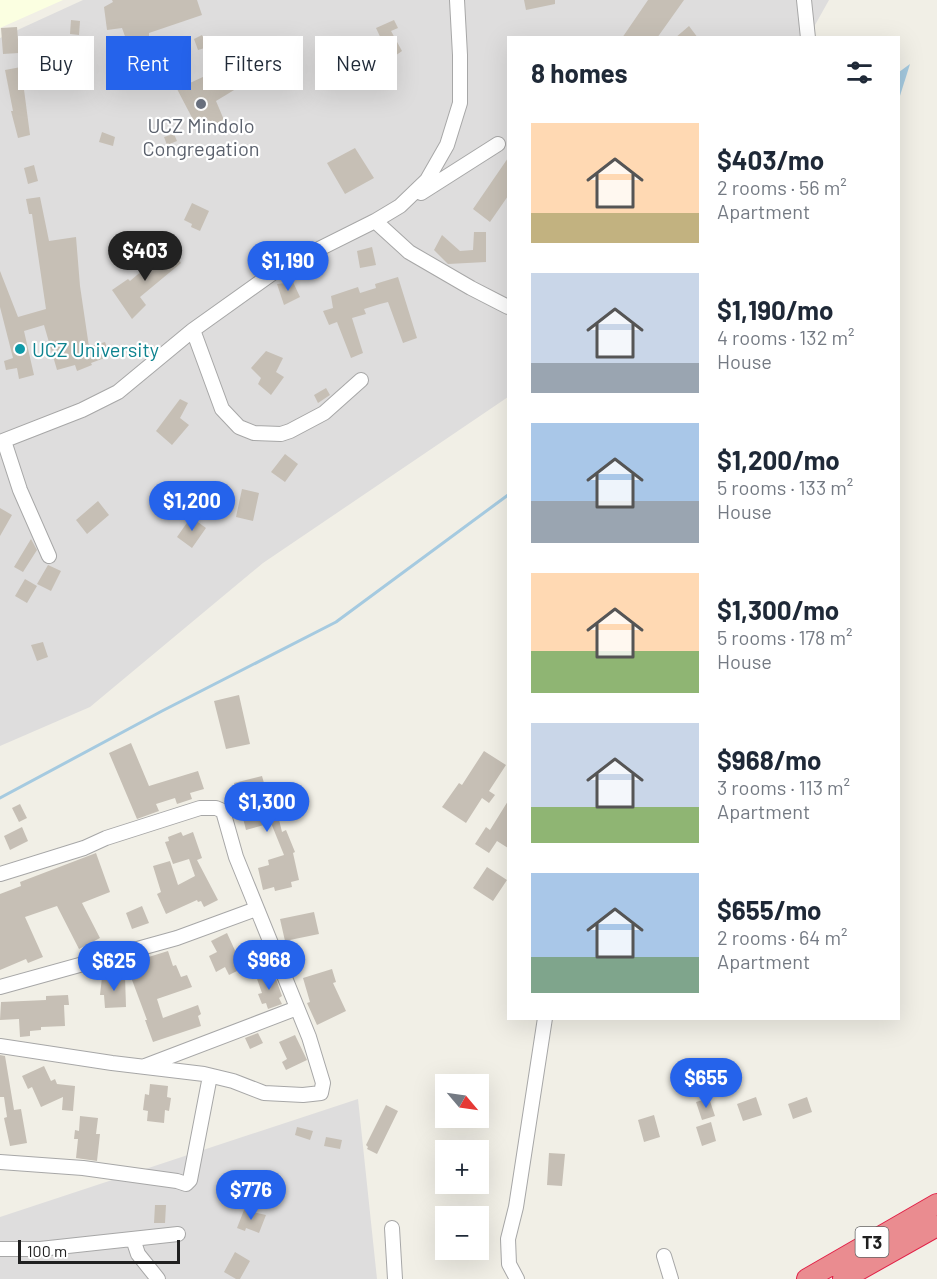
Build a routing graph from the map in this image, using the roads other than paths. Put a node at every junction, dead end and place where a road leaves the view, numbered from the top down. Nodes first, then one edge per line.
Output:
1 (457, 0) edge
2 (804, 0) edge
3 (808, 36) edge
4 (498, 144) dead end
5 (400, 206) junction
6 (375, 221) junction
7 (507, 306) edge
8 (193, 330) junction
9 (361, 380) dead end
10 (2, 441) edge
11 (50, 556) dead end
12 (0, 874) edge
13 (258, 910) junction
14 (0, 987) edge
15 (297, 1008) junction
16 (545, 1020) edge
17 (0, 1046) edge
18 (144, 1067) junction
19 (210, 1076) junction
20 (0, 1162) edge
21 (937, 1204) edge
22 (937, 1226) edge
23 (392, 1228) dead end
24 (178, 1234) dead end
25 (133, 1239) junction
26 (0, 1249) edge
27 (664, 1256) dead end
28 (158, 1279) edge
29 (395, 1279) edge
30 (517, 1279) edge
31 (670, 1279) edge
32 (807, 1279) edge
33 (843, 1279) edge

1 - 5 street
2 - 3 street
4 - 5 street
5 - 6 street
6 - 7 street
6 - 8 street
8 - 9 street
8 - 10 street
10 - 11 street
12 - 13 street
13 - 14 street
13 - 15 street
15 - 18 street
15 - 19 street
16 - 30 street
17 - 18 street
18 - 19 street
19 - 20 street
21 - 32 highway, T3
22 - 33 highway, T3
23 - 29 street
24 - 25 street
25 - 26 street
25 - 28 street
27 - 31 street

